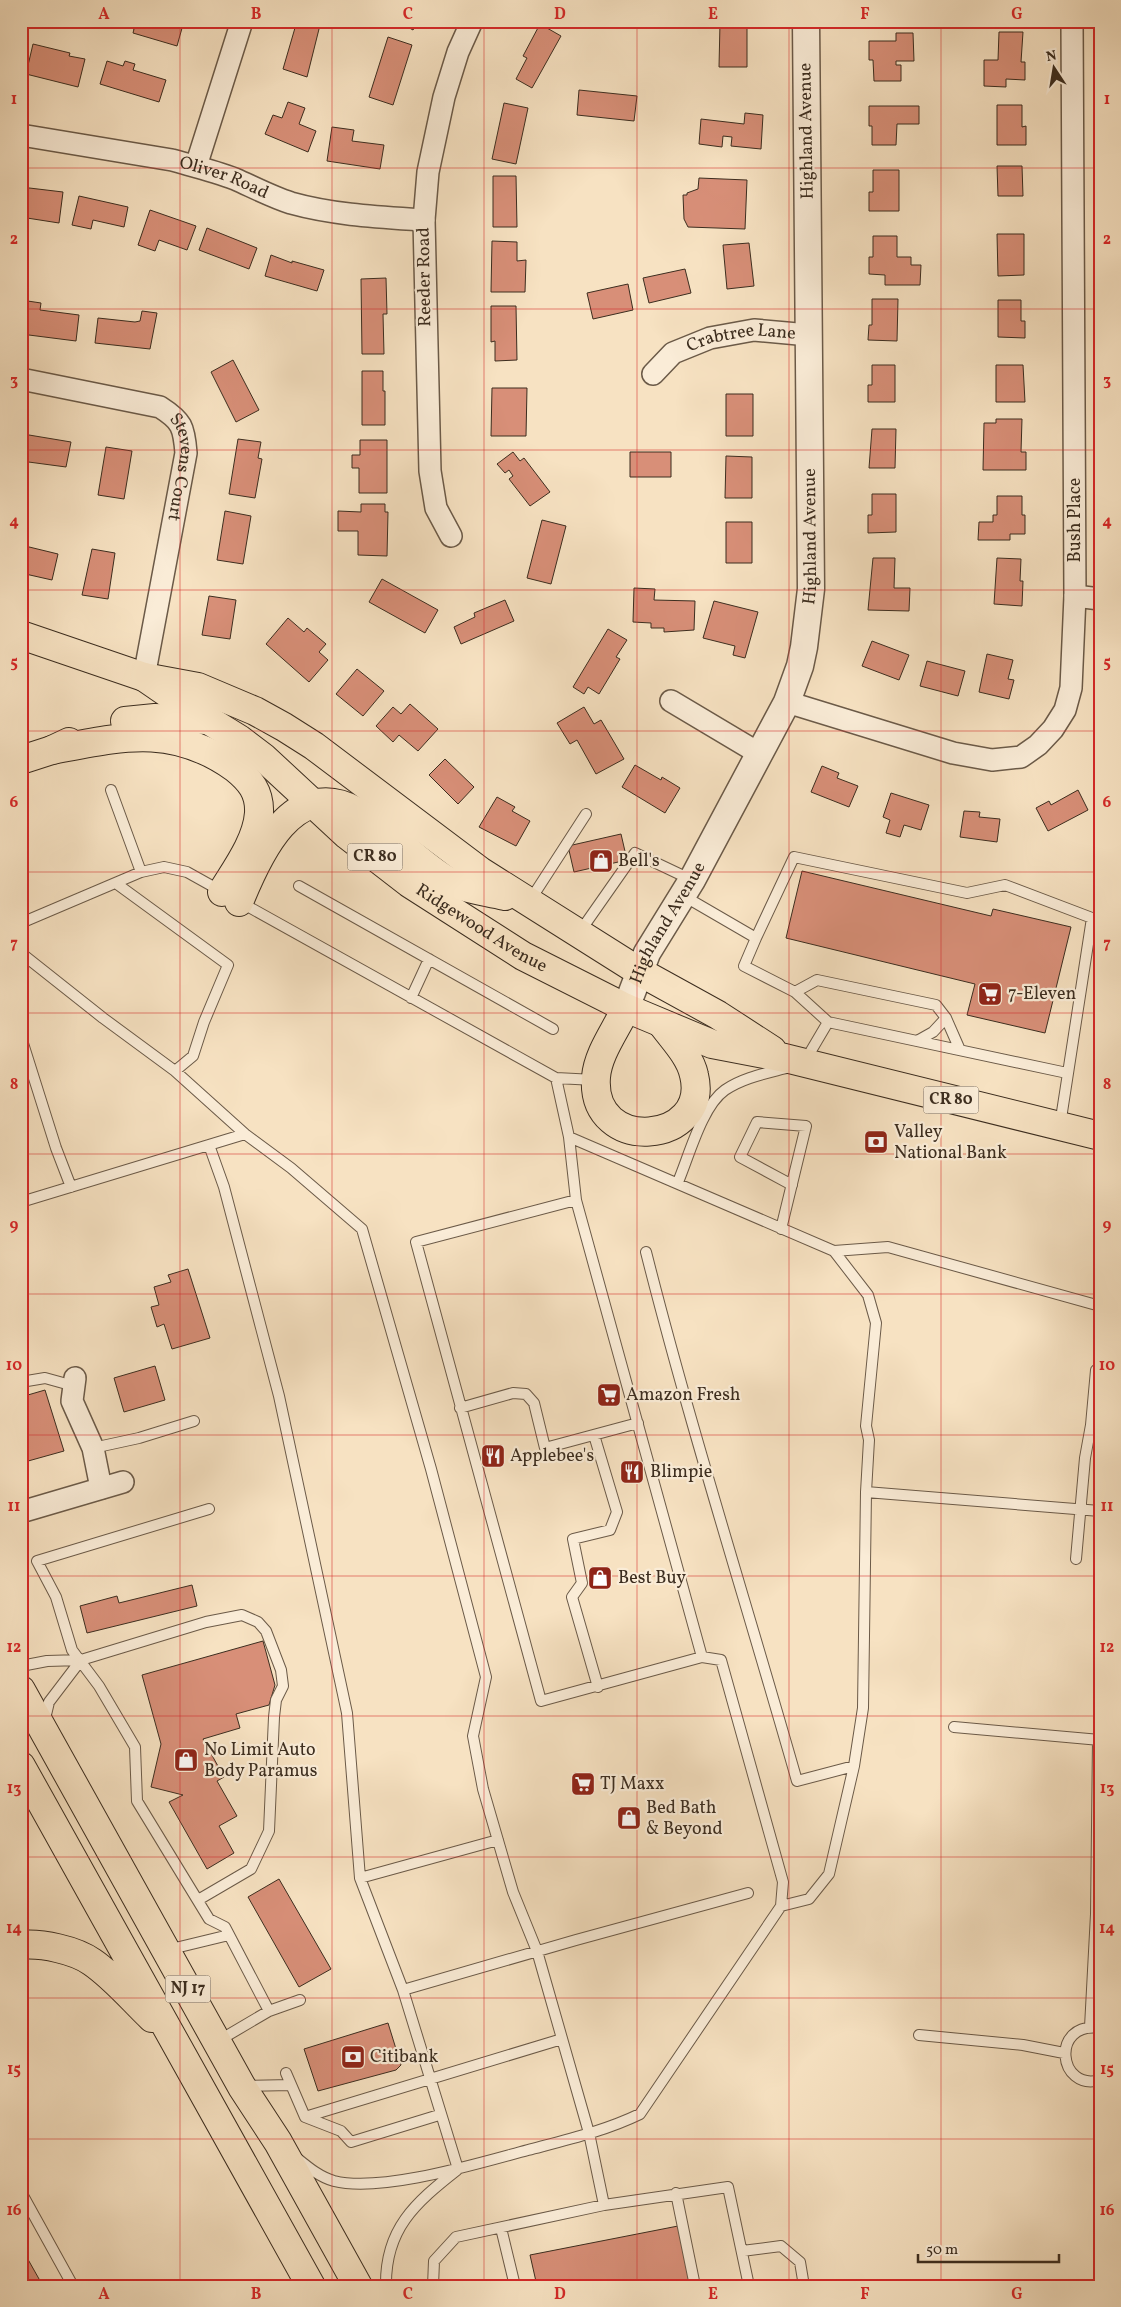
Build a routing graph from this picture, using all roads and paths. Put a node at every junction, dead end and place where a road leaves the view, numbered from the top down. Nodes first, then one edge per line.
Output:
1 (242, 21) edge
2 (472, 21) edge
3 (806, 21) edge
4 (1072, 21) edge
5 (21, 135) edge
6 (196, 166) junction
7 (424, 220) junction
8 (809, 335) junction
9 (652, 374) dead end
10 (21, 379) edge
11 (451, 536) dead end
12 (1075, 596) junction
13 (1100, 599) edge
14 (21, 635) edge
15 (144, 677) junction
16 (671, 701) dead end
17 (787, 702) junction
18 (210, 720) junction
19 (52, 750) junction
20 (760, 754) junction
21 (21, 760) edge
22 (111, 790) dead end
23 (312, 804) junction
24 (586, 814) dead end
25 (141, 872) junction
26 (117, 884) junction
27 (299, 886) dead end
28 (687, 888) junction
29 (230, 897) junction
30 (529, 902) junction
31 (21, 923) edge
32 (578, 933) junction
33 (756, 938) junction
34 (21, 953) edge
35 (430, 959) junction
36 (640, 972) junction
37 (795, 992) junction
38 (411, 998) junction
39 (626, 1008) junction
40 (946, 1018) junction
41 (828, 1022) junction
42 (662, 1024) junction
43 (554, 1029) dead end
44 (21, 1037) edge
45 (917, 1041) junction
46 (960, 1050) junction
47 (794, 1061) junction
48 (175, 1070) junction
49 (1067, 1073) junction
50 (556, 1078) junction
51 (596, 1080) junction
52 (1060, 1126) junction
53 (245, 1134) junction
54 (1100, 1136) edge
55 (569, 1137) junction
56 (209, 1145) junction
57 (678, 1182) junction
58 (792, 1184) junction
59 (71, 1187) junction
60 (576, 1200) junction
61 (21, 1202) edge
62 (781, 1229) junction
63 (834, 1251) junction
64 (646, 1252) dead end
65 (1100, 1306) edge
66 (1096, 1370) dead end
67 (21, 1382) edge
68 (74, 1382) joint
69 (460, 1408) junction
70 (194, 1421) dead end
71 (638, 1423) junction
72 (594, 1435) junction
73 (94, 1448) junction
74 (123, 1482) dead end
75 (101, 1488) junction
76 (866, 1492) junction
77 (1080, 1509) junction
78 (209, 1510) dead end
79 (1100, 1511) edge
80 (21, 1512) edge
81 (1076, 1559) dead end
82 (702, 1657) junction
83 (81, 1660) junction
84 (21, 1666) edge
85 (598, 1687) junction
86 (21, 1690) edge
87 (954, 1727) dead end
88 (43, 1729) junction
89 (1099, 1740) edge
90 (21, 1766) edge
91 (854, 1766) junction
92 (498, 1840) junction
93 (360, 1878) junction
94 (748, 1894) dead end
95 (198, 1900) junction
96 (781, 1906) junction
97 (229, 1935) junction
98 (21, 1946) edge
99 (166, 1950) junction
100 (537, 1952) junction
101 (403, 1990) junction
102 (300, 2000) dead end
103 (269, 2011) junction
104 (1095, 2027) edge
105 (918, 2035) dead end
106 (172, 2037) junction
107 (562, 2038) junction
108 (218, 2042) junction
109 (1064, 2053) junction
110 (286, 2073) dead end
111 (429, 2078) junction
112 (1100, 2080) edge
113 (291, 2084) junction
114 (242, 2086) junction
115 (439, 2115) junction
116 (305, 2117) junction
117 (589, 2133) junction
118 (278, 2142) junction
119 (458, 2170) junction
120 (21, 2192) edge
121 (676, 2193) junction
122 (604, 2205) junction
123 (501, 2228) junction
124 (742, 2251) junction
125 (73, 2286) edge
126 (311, 2286) edge
127 (358, 2286) edge
128 (386, 2286) edge
129 (433, 2286) edge
130 (515, 2286) edge
131 (695, 2286) edge
132 (749, 2286) edge
133 (804, 2286) edge

1 - 6 street
2 - 7 street, Reeder Road
3 - 8 street, Highland Avenue
4 - 12 street, Bush Place
5 - 6 street, Oliver Road
6 - 7 street, Oliver Road
7 - 11 street, Reeder Road
8 - 9 street, Crabtree Lane
8 - 17 street, Highland Avenue
10 - 15 street, Stevens Court
12 - 13 street
12 - 17 street, Bush Place
14 - 15 main road, Ridgewood Avenue / CR 80
15 - 18 main road, Ridgewood Avenue / CR 80
15 - 30 main road, Ridgewood Avenue / CR 80
16 - 20 street
17 - 20 street, Highland Avenue
18 - 19 main road
18 - 23 main road, Ridgewood Avenue / CR 80
19 - 21 main road
19 - 29 main road
20 - 28 street, Highland Avenue
22 - 25 lane
23 - 29 main road
23 - 30 main road
23 - 39 main road, Ridgewood Avenue / CR 80
24 - 30 lane
25 - 26 lane
25 - 29 lane
26 - 31 lane
26 - 48 lane
27 - 35 lane
28 - 32 lane
28 - 33 lane
28 - 36 street, Highland Avenue
29 - 38 lane
30 - 32 main road, Ridgewood Avenue / CR 80
32 - 36 main road, Ridgewood Avenue / CR 80
33 - 37 lane
33 - 49 lane
34 - 48 lane
35 - 38 lane
35 - 43 lane
36 - 39 street, Highland Avenue
36 - 47 main road, Ridgewood Avenue / CR 80
37 - 40 lane
37 - 41 lane
38 - 50 lane
39 - 42 main road, Ridgewood Avenue / CR 80
39 - 51 main road
40 - 45 lane
40 - 46 lane
41 - 45 lane
41 - 47 lane
42 - 47 main road, Ridgewood Avenue / CR 80
42 - 51 main road
44 - 59 lane
45 - 46 lane
46 - 49 lane
47 - 52 main road, Ridgewood Avenue / CR 80
47 - 57 lane
48 - 53 lane
49 - 52 lane
50 - 51 lane
50 - 55 lane
52 - 54 main road, Ridgewood Avenue / CR 80
53 - 56 lane
53 - 92 lane
55 - 57 lane
55 - 60 lane
56 - 59 lane
56 - 93 lane
57 - 62 lane
58 - 58 lane
58 - 62 lane
59 - 61 lane
60 - 69 lane
60 - 71 lane
62 - 63 lane
63 - 65 lane
63 - 76 lane
64 - 91 lane
66 - 77 lane
67 - 68 lane
68 - 73 street
69 - 72 lane
69 - 85 lane
70 - 73 lane
71 - 72 lane
71 - 82 lane
72 - 85 lane
73 - 75 street
74 - 75 street
75 - 80 street
76 - 77 lane
76 - 91 lane
77 - 79 lane
77 - 81 lane
78 - 83 lane
82 - 85 lane
82 - 96 lane
83 - 84 lane
83 - 88 lane
83 - 95 lane
83 - 95 lane
86 - 88 main road, NJ 17
87 - 89 lane
88 - 99 main road, NJ 17
89 - 104 lane
90 - 106 main road, NJ 17
91 - 96 lane
92 - 93 lane
92 - 100 lane
93 - 101 lane
94 - 100 lane
95 - 97 lane
96 - 117 lane
97 - 99 lane
97 - 103 lane
98 - 106 main road
99 - 108 main road, NJ 17
100 - 101 lane
100 - 107 lane
101 - 111 lane
102 - 103 lane
103 - 108 lane
104 - 109 lane
105 - 109 lane
106 - 126 main road, NJ 17
107 - 111 lane
107 - 117 lane
108 - 114 main road, NJ 17
109 - 112 lane
110 - 113 lane
111 - 115 lane
111 - 116 lane
113 - 114 lane
113 - 116 lane
114 - 118 main road, NJ 17
115 - 116 lane
115 - 119 lane
117 - 119 lane
117 - 122 lane
118 - 119 lane
118 - 127 main road, NJ 17
119 - 128 lane
120 - 125 lane
121 - 122 lane
121 - 124 lane
121 - 131 lane
122 - 123 lane
123 - 129 lane
123 - 130 lane
124 - 132 lane
124 - 133 lane

